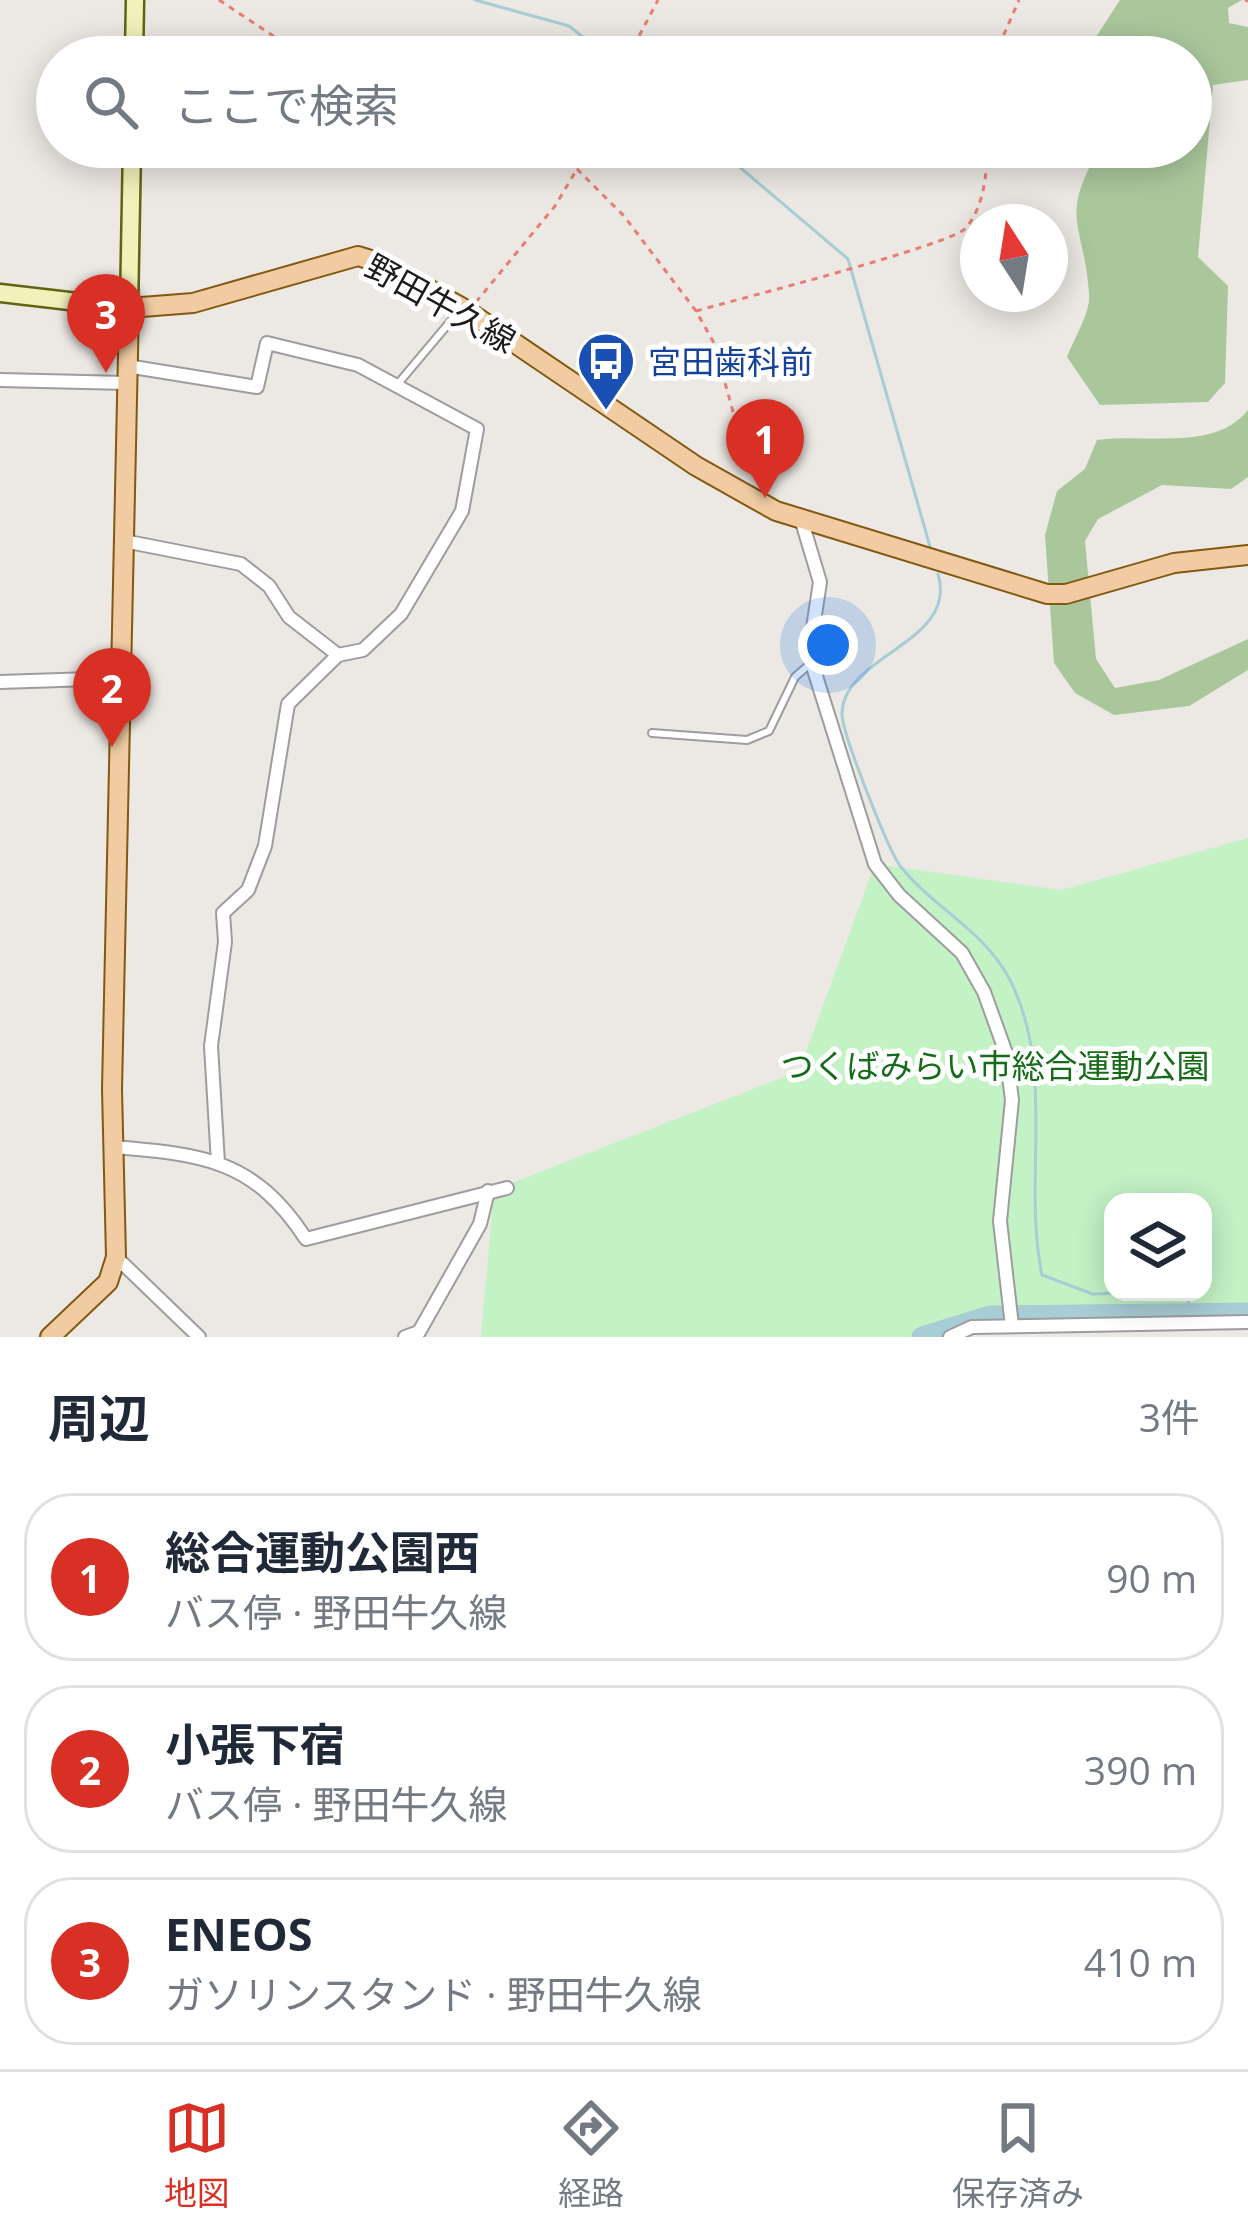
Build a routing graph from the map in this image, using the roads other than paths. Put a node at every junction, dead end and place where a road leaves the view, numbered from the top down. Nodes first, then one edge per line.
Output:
1 (135, 0) edge
2 (134, 36) edge
3 (132, 168) edge
4 (0, 293) edge
5 (129, 308) junction
6 (466, 310) junction
7 (127, 374) junction
8 (0, 380) edge
9 (396, 386) junction
10 (802, 522) junction
11 (124, 541) junction
12 (1248, 554) edge
13 (338, 655) junction
14 (812, 662) junction
15 (122, 678) junction
16 (0, 682) edge
17 (652, 733) dead end
18 (112, 1147) junction
19 (218, 1163) junction
20 (507, 1188) dead end
21 (488, 1191) junction
22 (116, 1257) junction
23 (1248, 1322) edge
24 (1012, 1325) junction
25 (1124, 1331) edge
26 (50, 1337) edge
27 (199, 1337) edge
28 (405, 1337) edge
29 (950, 1337) edge

1 - 2 main road
3 - 5 main road
4 - 5 main road
5 - 6 main road, 野田牛久線
5 - 7 main road
6 - 9 lane
6 - 10 main road, 野田牛久線
7 - 8 street
7 - 9 street
7 - 11 main road
9 - 13 street
10 - 12 main road, 野田牛久線
10 - 14 street
11 - 13 street
11 - 15 main road
13 - 19 street
14 - 17 lane
14 - 24 street
15 - 16 street
15 - 18 main road
18 - 19 street
18 - 22 main road
19 - 21 street
20 - 21 street
21 - 28 street
22 - 26 main road
22 - 27 street
23 - 25 street
24 - 25 street
24 - 29 street

